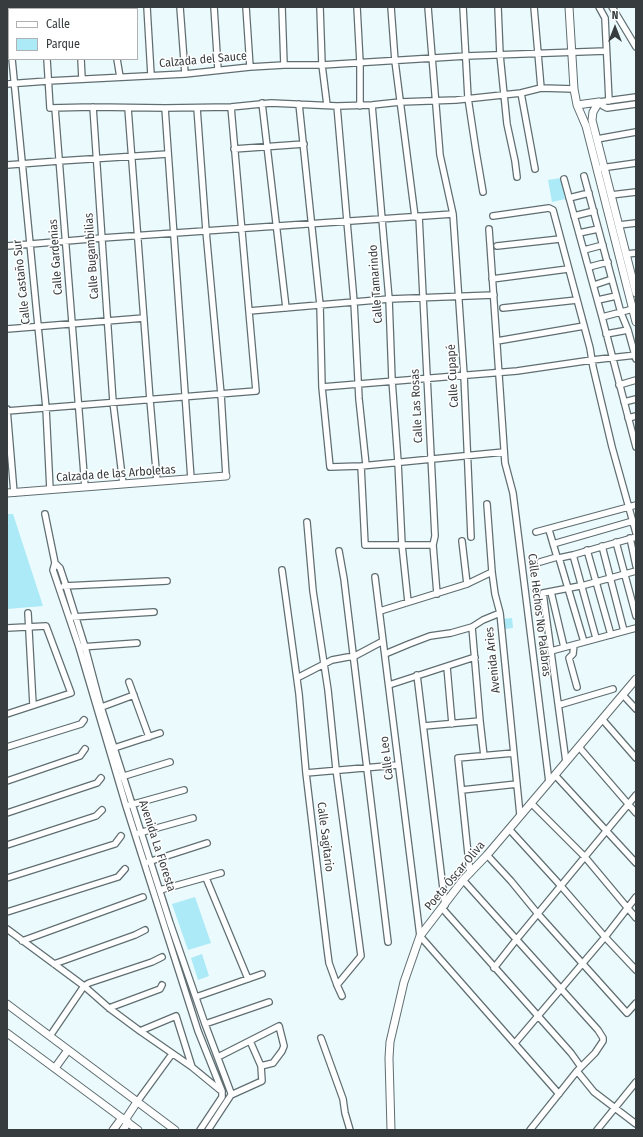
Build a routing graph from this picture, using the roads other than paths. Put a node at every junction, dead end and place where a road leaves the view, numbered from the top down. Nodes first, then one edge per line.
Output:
1 (147, 7) edge
2 (180, 7) edge
3 (214, 7) edge
4 (246, 7) edge
5 (282, 7) edge
6 (320, 7) edge
7 (357, 7) edge
8 (391, 7) edge
9 (428, 7) edge
10 (463, 7) edge
11 (498, 7) edge
12 (534, 7) edge
13 (569, 7) edge
14 (599, 7) edge
15 (612, 7) edge
16 (636, 47) edge
17 (606, 51) junction
18 (572, 52) junction
19 (537, 53) junction
20 (500, 55) junction
21 (466, 56) junction
22 (431, 58) junction
23 (12, 60) edge
24 (47, 60) edge
25 (81, 60) edge
26 (117, 60) edge
27 (395, 61) junction
28 (360, 63) junction
29 (284, 65) junction
30 (322, 65) junction
31 (250, 67) junction
32 (218, 70) junction
33 (185, 74) junction
34 (151, 75) junction
35 (120, 77) junction
36 (82, 79) junction
37 (48, 81) junction
38 (7, 84) edge
39 (14, 84) junction
40 (542, 88) junction
41 (574, 89) junction
42 (521, 93) junction
43 (504, 94) junction
44 (636, 97) edge
45 (468, 98) junction
46 (609, 100) junction
47 (436, 101) junction
48 (400, 102) junction
49 (599, 102) junction
50 (262, 104) junction
51 (299, 104) junction
52 (636, 104) edge
53 (327, 105) junction
54 (372, 105) junction
55 (577, 105) junction
56 (337, 106) junction
57 (360, 106) junction
58 (93, 107) junction
59 (231, 107) junction
60 (53, 108) junction
61 (128, 108) junction
62 (165, 108) junction
63 (197, 108) junction
64 (636, 132) edge
65 (597, 139) junction
66 (304, 144) junction
67 (267, 146) junction
68 (234, 149) junction
69 (168, 154) junction
70 (131, 156) junction
71 (97, 158) junction
72 (59, 161) junction
73 (636, 163) edge
74 (22, 164) junction
75 (7, 165) edge
76 (601, 168) junction
77 (535, 169) dead end
78 (584, 176) dead end
79 (517, 177) dead end
80 (564, 179) dead end
81 (483, 192) dead end
82 (636, 192) edge
83 (589, 193) junction
84 (611, 195) junction
85 (569, 198) junction
86 (594, 211) junction
87 (453, 214) junction
88 (417, 216) junction
89 (493, 216) dead end
90 (574, 216) junction
91 (382, 219) junction
92 (347, 221) junction
93 (636, 223) edge
94 (312, 224) junction
95 (619, 225) junction
96 (276, 226) junction
97 (242, 228) junction
98 (489, 229) dead end
99 (598, 229) junction
100 (206, 231) junction
101 (174, 233) junction
102 (579, 233) junction
103 (137, 236) junction
104 (102, 238) junction
105 (560, 239) junction
106 (65, 241) junction
107 (30, 244) junction
108 (603, 245) junction
109 (7, 246) edge
110 (497, 246) dead end
111 (584, 250) junction
112 (636, 253) edge
113 (627, 254) junction
114 (608, 262) junction
115 (589, 267) junction
116 (568, 268) junction
117 (492, 279) junction
118 (612, 279) junction
119 (634, 282) edge
120 (594, 285) junction
121 (636, 293) edge
122 (494, 295) junction
123 (459, 296) junction
124 (616, 296) junction
125 (423, 298) junction
126 (389, 299) junction
127 (577, 300) junction
128 (598, 300) junction
129 (354, 302) junction
130 (320, 305) junction
131 (286, 308) junction
132 (503, 308) dead end
133 (633, 309) junction
134 (249, 311) junction
135 (621, 313) junction
136 (602, 316) junction
137 (144, 318) junction
138 (108, 321) junction
139 (636, 322) edge
140 (72, 324) junction
141 (38, 326) junction
142 (584, 326) junction
143 (7, 329) edge
144 (628, 330) junction
145 (606, 334) junction
146 (497, 341) junction
147 (636, 357) edge
148 (612, 358) junction
149 (592, 360) junction
150 (499, 373) junction
151 (464, 375) junction
152 (427, 379) junction
153 (392, 380) junction
154 (636, 380) edge
155 (358, 383) junction
156 (619, 385) junction
157 (322, 386) junction
158 (221, 394) junction
159 (186, 397) junction
160 (636, 399) edge
161 (150, 400) junction
162 (114, 402) junction
163 (624, 402) junction
164 (78, 405) junction
165 (46, 408) junction
166 (7, 410) edge
167 (636, 416) edge
168 (628, 418) junction
169 (634, 434) edge
170 (636, 447) edge
171 (504, 452) junction
172 (467, 456) junction
173 (431, 459) junction
174 (398, 462) junction
175 (363, 466) junction
176 (226, 476) joint
177 (191, 479) junction
178 (157, 482) junction
179 (123, 484) junction
180 (85, 487) junction
181 (50, 490) junction
182 (11, 493) edge
183 (487, 504) dead end
184 (636, 505) edge
185 (629, 507) junction
186 (45, 514) dead end
187 (307, 522) dead end
188 (634, 522) edge
189 (549, 530) junction
190 (536, 532) dead end
191 (636, 533) edge
192 (471, 537) dead end
193 (633, 538) edge
194 (462, 541) dead end
195 (616, 542) junction
196 (553, 544) junction
197 (402, 545) junction
198 (433, 545) junction
199 (602, 546) junction
200 (587, 550) junction
201 (339, 551) dead end
202 (573, 554) junction
203 (558, 558) junction
204 (540, 562) dead end
205 (636, 566) edge
206 (282, 570) dead end
207 (636, 571) edge
208 (492, 572) junction
209 (624, 574) junction
210 (376, 577) dead end
211 (610, 578) junction
212 (168, 581) dead end
213 (596, 582) junction
214 (467, 584) junction
215 (582, 585) junction
216 (62, 586) junction
217 (567, 588) junction
218 (551, 592) junction
219 (437, 594) junction
220 (408, 602) junction
221 (380, 611) junction
222 (154, 612) dead end
223 (28, 613) dead end
224 (500, 613) junction
225 (72, 616) junction
226 (636, 616) edge
227 (29, 626) junction
228 (472, 627) junction
229 (7, 628) edge
230 (636, 628) edge
231 (624, 631) junction
232 (611, 635) junction
233 (596, 638) junction
234 (383, 641) junction
235 (584, 642) junction
236 (137, 643) dead end
237 (574, 645) junction
238 (82, 647) junction
239 (564, 647) junction
240 (551, 651) junction
241 (385, 654) junction
242 (353, 657) junction
243 (475, 657) junction
244 (324, 665) junction
245 (447, 667) junction
246 (417, 675) junction
247 (297, 678) junction
248 (636, 679) edge
249 (129, 682) dead end
250 (389, 684) junction
251 (576, 687) dead end
252 (613, 689) dead end
253 (134, 695) junction
254 (623, 695) junction
255 (33, 705) junction
256 (559, 705) junction
257 (99, 708) junction
258 (636, 709) edge
259 (7, 714) edge
260 (602, 719) junction
261 (84, 720) dead end
262 (480, 721) junction
263 (452, 724) junction
264 (424, 726) junction
265 (160, 733) dead end
266 (149, 737) junction
267 (7, 747) edge
268 (579, 747) junction
269 (85, 749) dead end
270 (112, 749) junction
271 (514, 753) junction
272 (484, 756) junction
273 (636, 758) edge
274 (170, 762) dead end
275 (566, 762) junction
276 (398, 765) junction
277 (367, 767) junction
278 (336, 769) junction
279 (306, 773) junction
280 (555, 775) junction
281 (120, 777) junction
282 (101, 778) dead end
283 (7, 781) edge
284 (549, 782) junction
285 (517, 784) junction
286 (184, 790) dead end
287 (462, 790) junction
288 (636, 795) edge
289 (531, 803) junction
290 (132, 804) junction
291 (628, 804) junction
292 (126, 806) junction
293 (102, 810) dead end
294 (7, 813) edge
295 (636, 813) edge
296 (520, 815) junction
297 (192, 818) dead end
298 (509, 829) junction
299 (606, 831) junction
300 (141, 832) junction
301 (135, 834) junction
302 (121, 836) dead end
303 (207, 843) dead end
304 (7, 845) edge
305 (487, 855) junction
306 (585, 857) junction
307 (151, 861) junction
308 (144, 862) junction
309 (636, 863) edge
310 (125, 869) dead end
311 (221, 873) dead end
312 (470, 873) junction
313 (7, 878) edge
314 (206, 878) junction
315 (463, 880) junction
316 (561, 886) junction
317 (160, 890) junction
318 (143, 897) dead end
319 (636, 897) edge
320 (443, 906) junction
321 (627, 908) junction
322 (7, 912) edge
323 (538, 914) junction
324 (636, 918) edge
325 (7, 929) edge
326 (145, 930) dead end
327 (420, 936) junction
328 (605, 937) junction
329 (516, 940) junction
330 (22, 941) junction
331 (388, 942) dead end
332 (162, 957) dead end
333 (54, 964) junction
334 (582, 964) junction
335 (494, 968) junction
336 (636, 970) edge
337 (262, 974) dead end
338 (248, 979) junction
339 (337, 984) junction
340 (162, 985) dead end
341 (84, 986) junction
342 (561, 989) junction
343 (342, 996) dead end
344 (196, 997) junction
345 (269, 1002) dead end
346 (636, 1003) edge
347 (7, 1004) edge
348 (109, 1008) junction
349 (538, 1016) junction
350 (205, 1024) junction
351 (140, 1031) junction
352 (8, 1035) edge
353 (50, 1036) junction
354 (321, 1038) dead end
355 (250, 1042) junction
356 (515, 1043) junction
357 (68, 1050) junction
358 (172, 1054) junction
359 (218, 1057) junction
360 (261, 1066) junction
361 (192, 1067) junction
362 (55, 1068) junction
363 (579, 1069) junction
364 (636, 1082) edge
365 (222, 1091) junction
366 (559, 1094) junction
367 (231, 1095) junction
368 (137, 1102) junction
369 (215, 1108) junction
370 (615, 1108) junction
371 (220, 1112) junction
372 (125, 1120) junction
373 (636, 1124) edge
374 (113, 1130) edge
375 (123, 1130) edge
376 (138, 1130) edge
377 (175, 1130) edge
378 (200, 1130) edge
379 (208, 1130) edge
380 (350, 1130) edge
381 (391, 1130) edge
382 (530, 1130) edge
383 (597, 1130) edge

1 - 34 street
2 - 33 street
3 - 32 street
4 - 31 street
5 - 29 street
6 - 30 street
7 - 28 street
8 - 27 street, Calle Las Rosas
9 - 22 street, Calle Cupapé
10 - 21 street
11 - 20 street
12 - 19 street
13 - 18 street
14 - 17 street
15 - 16 street
17 - 18 street, Calzada del Sauce
17 - 46 street
18 - 19 street, Calzada del Sauce
18 - 41 street
19 - 20 street, Calzada del Sauce
19 - 40 street
20 - 21 street, Calzada del Sauce
20 - 43 street
21 - 22 street, Calzada del Sauce
21 - 45 street
22 - 27 street, Calzada del Sauce
22 - 47 street, Calle Cupapé
23 - 39 street, Calle Castaño Sur
24 - 37 street, Calle Gardenias
25 - 36 street
26 - 35 street
27 - 28 street, Calzada del Sauce
27 - 48 street, Calle Las Rosas
28 - 30 street, Calzada del Sauce
28 - 57 street
29 - 30 street, Calzada del Sauce
29 - 31 street, Calzada del Sauce
30 - 53 street
31 - 32 street, Calzada del Sauce
32 - 33 street, Calzada del Sauce
33 - 34 street, Calzada del Sauce
34 - 35 street, Calzada del Sauce
35 - 36 street, Calzada del Sauce
36 - 37 street, Calzada del Sauce
37 - 39 street, Calzada del Sauce
37 - 60 street, Calle Gardenias
38 - 39 street, Calzada del Sauce
39 - 74 street, Calle Castaño Sur
40 - 41 street
40 - 42 street
41 - 55 street
42 - 43 street
42 - 77 street
43 - 45 street
43 - 79 street
44 - 46 street
45 - 47 street
45 - 81 street
46 - 49 street
47 - 48 street
47 - 87 street, Calle Cupapé
48 - 54 street
48 - 88 street, Calle Las Rosas
49 - 52 street
49 - 55 street
49 - 65 street
50 - 51 street
50 - 59 street
50 - 67 street
51 - 53 street
51 - 66 street
53 - 56 street
54 - 57 street
54 - 91 street, Calle Tamarindo
55 - 76 street
56 - 57 street
56 - 92 street
58 - 60 street
58 - 61 street
58 - 71 street, Calle Bugambilias
59 - 63 street
59 - 68 street
60 - 72 street, Calle Gardenias
61 - 62 street
61 - 70 street
62 - 63 street
62 - 69 street
63 - 100 street
64 - 65 street
65 - 76 street
66 - 67 street
66 - 94 street
67 - 68 street
67 - 96 street
68 - 97 street
69 - 70 street
69 - 101 street
70 - 71 street
70 - 103 street
71 - 72 street
71 - 104 street, Calle Bugambilias
72 - 74 street
72 - 106 street, Calle Gardenias
73 - 76 street
74 - 75 street
74 - 107 street, Calle Castaño Sur
76 - 84 street
76 - 133 street
78 - 83 street
80 - 85 street
82 - 84 street
83 - 85 street
83 - 86 street
84 - 95 street
85 - 90 street
86 - 90 street
86 - 99 street
87 - 88 street
87 - 123 street, Calle Cupapé
88 - 91 street
88 - 125 street, Calle Las Rosas
89 - 105 street
90 - 102 street
91 - 92 street
91 - 126 street, Calle Tamarindo
92 - 94 street
92 - 129 street
93 - 95 street
94 - 96 street
94 - 130 street
95 - 113 street
96 - 97 street
96 - 131 street
97 - 100 street
97 - 134 street
98 - 117 street, Calle Hechos No Palabras
99 - 102 street
99 - 108 street
100 - 101 street
100 - 158 street
101 - 103 street
101 - 159 street
102 - 111 street
103 - 104 street
103 - 137 street
104 - 106 street
104 - 138 street, Calle Bugambilias
105 - 110 street
105 - 116 street
106 - 107 street
106 - 140 street, Calle Gardenias
107 - 109 street
107 - 141 street, Calle Castaño Sur
108 - 111 street
108 - 114 street
111 - 115 street
112 - 113 street
113 - 119 street
114 - 115 street
114 - 118 street
115 - 120 street
116 - 117 street
116 - 127 street
117 - 122 street, Calle Hechos No Palabras
118 - 120 street
118 - 124 street
119 - 121 street
120 - 128 street
122 - 123 street
122 - 146 street, Calle Hechos No Palabras
123 - 125 street
123 - 151 street, Calle Cupapé
124 - 128 street
124 - 135 street
125 - 126 street
125 - 152 street, Calle Las Rosas
126 - 129 street
126 - 153 street, Calle Tamarindo
127 - 132 street
127 - 142 street
128 - 136 street
129 - 130 street
129 - 155 street
130 - 131 street
130 - 157 street
131 - 134 street
133 - 135 street
133 - 139 street
134 - 158 street
135 - 136 street
135 - 144 street
136 - 145 street
137 - 138 street
137 - 161 street
138 - 140 street
138 - 162 street, Calle Bugambilias
140 - 141 street
140 - 164 street, Calle Gardenias
141 - 143 street
141 - 165 street, Calle Castaño Sur
142 - 146 street
142 - 149 street
144 - 145 street
144 - 147 street
145 - 148 street
146 - 150 street, Calle Hechos No Palabras
147 - 148 street
148 - 149 street
148 - 156 street
149 - 150 street
149 - 185 street
150 - 151 street
150 - 171 street, Calle Hechos No Palabras
151 - 152 street
151 - 172 street, Calle Cupapé
152 - 153 street
152 - 173 street, Calle Las Rosas
153 - 155 street
153 - 174 street, Calle Tamarindo
154 - 156 street
155 - 157 street
155 - 175 street
156 - 163 street
157 - 175 street
158 - 159 street
158 - 176 street
159 - 161 street
159 - 177 street
160 - 163 street
161 - 162 street
161 - 178 street
162 - 164 street
162 - 179 street, Calle Bugambilias
163 - 168 street
164 - 165 street
164 - 180 street, Calle Gardenias
165 - 166 street
165 - 181 street, Calle Castaño Sur
166 - 182 street
167 - 168 street
168 - 169 street
169 - 170 street
171 - 172 street
171 - 284 street, Calle Hechos No Palabras
172 - 173 street
172 - 192 street, Calle Cupapé
173 - 174 street
173 - 198 street, Calle Las Rosas
174 - 175 street
174 - 197 street, Calle Tamarindo
175 - 197 street
176 - 177 street, Calzada de las Arboletas
177 - 178 street, Calzada de las Arboletas
178 - 179 street, Calzada de las Arboletas
179 - 180 street, Calzada de las Arboletas
180 - 181 street, Calzada de las Arboletas
181 - 182 street, Calzada de las Arboletas
183 - 208 street, Avenida Aries
184 - 185 street
185 - 188 street
185 - 189 street
186 - 216 street, Avenida La Floresta
187 - 244 street
188 - 191 street
188 - 196 street
189 - 190 street
189 - 196 street
193 - 195 street
193 - 205 street
194 - 214 street
195 - 199 street
195 - 209 street
196 - 203 street
197 - 198 street
197 - 220 street, Calle Tamarindo
198 - 219 street, Calle Las Rosas
199 - 200 street
199 - 211 street
200 - 202 street
200 - 213 street
201 - 242 street
202 - 203 street
202 - 215 street
203 - 204 street
203 - 217 street
206 - 247 street, Calle Sagitario
207 - 209 street
208 - 214 street
208 - 224 street, Avenida Aries
209 - 211 street
209 - 226 street
210 - 221 street, Calle Leo
211 - 213 street
211 - 231 street
212 - 216 street
213 - 215 street
213 - 232 street
214 - 219 street
215 - 217 street
215 - 233 street
216 - 225 street, Avenida La Floresta
217 - 218 street
217 - 235 street
218 - 239 street
218 - 240 street
219 - 220 street
220 - 221 street
221 - 234 street, Calle Leo
222 - 225 street
223 - 227 street
224 - 228 street
224 - 271 street, Avenida Aries
225 - 238 street, Avenida La Floresta
227 - 229 street
227 - 255 street
227 - 255 street
228 - 241 street
228 - 243 street
230 - 231 street
231 - 232 street
232 - 233 street
233 - 235 street
234 - 241 street, Calle Leo
234 - 242 street
235 - 237 street
236 - 238 street
237 - 239 street
237 - 251 street
238 - 257 street, Avenida La Floresta
239 - 240 street
240 - 256 street
241 - 250 street, Calle Leo
242 - 244 street
242 - 277 street
243 - 245 street
243 - 262 street
244 - 247 street
244 - 278 street
245 - 246 street
245 - 263 street
246 - 250 street
246 - 264 street
247 - 279 street, Calle Sagitario
248 - 254 street, Poeta Óscar Oliva
249 - 253 street
250 - 276 street, Calle Leo
252 - 256 street
253 - 257 street
253 - 266 street
254 - 258 street
254 - 260 street, Poeta Óscar Oliva
255 - 259 street
256 - 275 street
257 - 270 street, Avenida La Floresta
260 - 268 street, Poeta Óscar Oliva
260 - 273 street
261 - 267 street
262 - 263 street
262 - 272 street
263 - 264 street
264 - 320 street
265 - 266 street
266 - 270 street
268 - 275 street, Poeta Óscar Oliva
268 - 291 street
269 - 283 street
270 - 281 street, Avenida La Floresta
271 - 272 street
271 - 285 street, Avenida Aries
272 - 287 street
274 - 281 street
275 - 280 street, Poeta Óscar Oliva
276 - 277 street
276 - 327 street, Calle Leo
277 - 278 street
277 - 331 street
278 - 279 street
278 - 339 street
279 - 339 street, Calle Sagitario
280 - 284 street, Poeta Óscar Oliva
280 - 299 street
281 - 290 street, Avenida La Floresta
281 - 292 street, Avenida La Floresta
282 - 294 street
284 - 289 street, Poeta Óscar Oliva
285 - 287 street
285 - 296 street, Avenida Aries
286 - 290 street
287 - 312 street
288 - 291 street
289 - 296 street, Poeta Óscar Oliva
289 - 306 street
290 - 292 street
290 - 300 street, Avenida La Floresta
291 - 295 street
291 - 299 street
292 - 301 street, Avenida La Floresta
293 - 304 street
296 - 298 street, Poeta Óscar Oliva
297 - 300 street
298 - 305 street, Poeta Óscar Oliva
298 - 316 street
299 - 306 street
299 - 309 street
300 - 301 street
300 - 307 street, Avenida La Floresta
301 - 308 street, Avenida La Floresta
302 - 313 street
303 - 307 street
305 - 312 street, Poeta Óscar Oliva
305 - 323 street
306 - 316 street
306 - 321 street
307 - 308 street
307 - 317 street, Avenida La Floresta
308 - 365 street, Avenida La Floresta
310 - 322 street
311 - 314 street
312 - 315 street, Poeta Óscar Oliva
314 - 317 street
314 - 338 street
315 - 320 street, Poeta Óscar Oliva
315 - 329 street
316 - 323 street
316 - 328 street
317 - 344 street, Avenida La Floresta
318 - 330 street
319 - 321 street
320 - 327 street, Poeta Óscar Oliva
320 - 335 street
321 - 324 street
321 - 328 street
323 - 329 street
323 - 334 street
325 - 330 street
326 - 333 street
327 - 356 street
327 - 381 street, Poeta Óscar Oliva
328 - 334 street
328 - 336 street
329 - 335 street
329 - 342 street
330 - 333 street
332 - 341 street
333 - 341 street
334 - 342 street
334 - 346 street
335 - 349 street
337 - 338 street
338 - 344 street
339 - 343 street, Calle Sagitario
340 - 348 street
341 - 348 street
341 - 353 street
342 - 349 street
342 - 363 street
344 - 350 street, Avenida La Floresta
345 - 350 street
347 - 353 street
348 - 351 street
349 - 356 street
349 - 363 street
350 - 359 street, Avenida La Floresta
351 - 358 street
351 - 361 street
352 - 362 street
353 - 357 street
354 - 380 street
355 - 359 street
355 - 360 street
355 - 360 street
356 - 366 street
357 - 362 street
357 - 368 street
358 - 361 street
358 - 368 street
359 - 367 street, Avenida La Floresta
360 - 367 street
361 - 365 street
362 - 372 street
363 - 366 street
363 - 370 street
364 - 370 street
365 - 369 street
366 - 382 street
367 - 371 street
368 - 372 street
368 - 377 street
369 - 371 street
369 - 378 street
370 - 373 street
370 - 383 street
371 - 379 street
372 - 374 street
372 - 375 street
372 - 376 street

